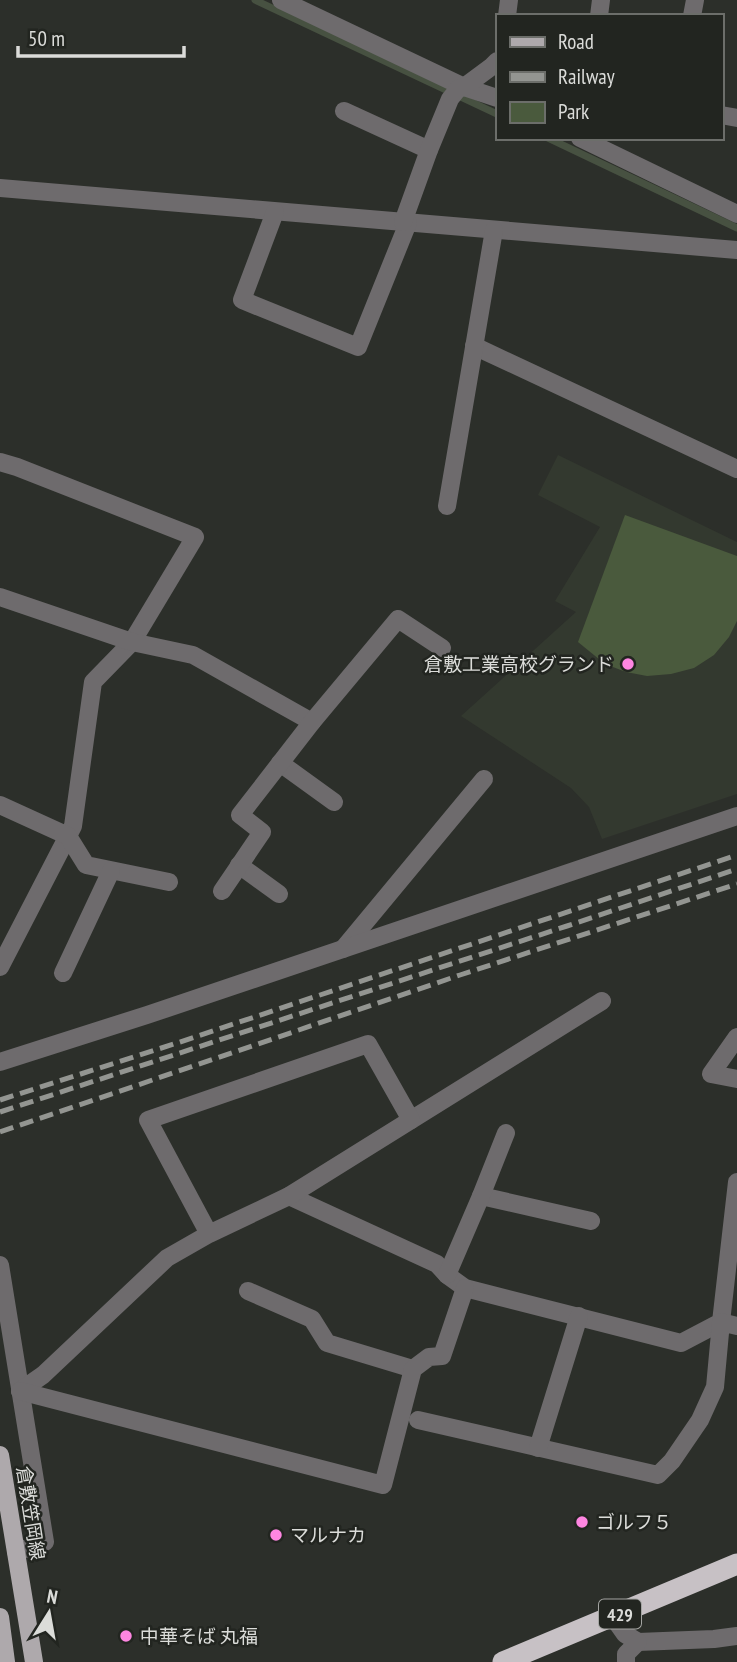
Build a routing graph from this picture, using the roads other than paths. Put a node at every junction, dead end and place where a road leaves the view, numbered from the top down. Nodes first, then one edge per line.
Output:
1 (281, 0) edge
2 (496, 62) edge
3 (457, 92) junction
4 (496, 98) edge
5 (344, 111) dead end
6 (584, 140) edge
7 (429, 150) junction
8 (0, 188) edge
9 (275, 212) junction
10 (737, 214) edge
11 (405, 222) junction
12 (494, 230) junction
13 (737, 250) edge
14 (474, 346) junction
15 (0, 462) edge
16 (737, 468) edge
17 (447, 506) dead end
18 (0, 597) edge
19 (132, 642) junction
20 (442, 648) dead end
21 (312, 722) junction
22 (281, 763) junction
23 (484, 779) dead end
24 (334, 802) dead end
25 (0, 805) edge
26 (737, 816) edge
27 (68, 836) junction
28 (239, 865) junction
29 (111, 871) junction
30 (169, 882) dead end
31 (222, 891) dead end
32 (279, 894) dead end
33 (343, 949) junction
34 (0, 967) edge
35 (62, 973) dead end
36 (602, 1001) dead end
37 (737, 1037) edge
38 (0, 1062) edge
39 (737, 1079) edge
40 (411, 1120) junction
41 (506, 1133) dead end
42 (737, 1182) edge
43 (289, 1196) junction
44 (481, 1196) junction
45 (591, 1221) dead end
46 (209, 1234) junction
47 (0, 1265) edge
48 (447, 1275) junction
49 (465, 1289) junction
50 (248, 1291) dead end
51 (579, 1316) junction
52 (729, 1324) edge
53 (413, 1369) junction
54 (20, 1391) junction
55 (418, 1420) dead end
56 (538, 1448) junction
57 (0, 1455) edge
58 (16, 1552) junction
59 (737, 1564) edge
60 (0, 1617) edge
61 (613, 1617) junction
62 (737, 1636) edge
63 (638, 1642) junction
64 (6, 1662) edge
65 (34, 1662) edge
66 (503, 1662) edge
67 (626, 1662) edge

1 - 3 street
2 - 3 street
3 - 4 street
3 - 7 street
5 - 7 street
6 - 10 street
7 - 11 street
8 - 9 street
9 - 11 street
9 - 11 street
11 - 12 street
12 - 13 street
12 - 14 street
14 - 16 street
14 - 17 street
15 - 19 street
18 - 19 street
19 - 21 street
19 - 27 street
20 - 21 street
21 - 22 street
22 - 24 street
22 - 28 street
23 - 33 street
25 - 27 street
26 - 33 street
27 - 29 street
27 - 34 street
28 - 31 street
28 - 32 street
29 - 30 street
29 - 35 street
33 - 38 street
36 - 40 street
37 - 39 street
40 - 43 street
40 - 46 street
41 - 44 street
42 - 52 street
43 - 46 street
43 - 48 street
44 - 45 street
44 - 48 street
46 - 54 street
47 - 54 street
48 - 49 street
49 - 51 street
49 - 53 street
50 - 53 street
51 - 52 street
51 - 56 street
52 - 56 street
53 - 54 street
54 - 58 street
55 - 56 street
57 - 58 main road, 倉敷笠岡線
58 - 65 main road, 倉敷笠岡線
59 - 61 highway, 429
60 - 64 main road
61 - 63 street
61 - 66 highway, 429
62 - 63 street
63 - 67 street

